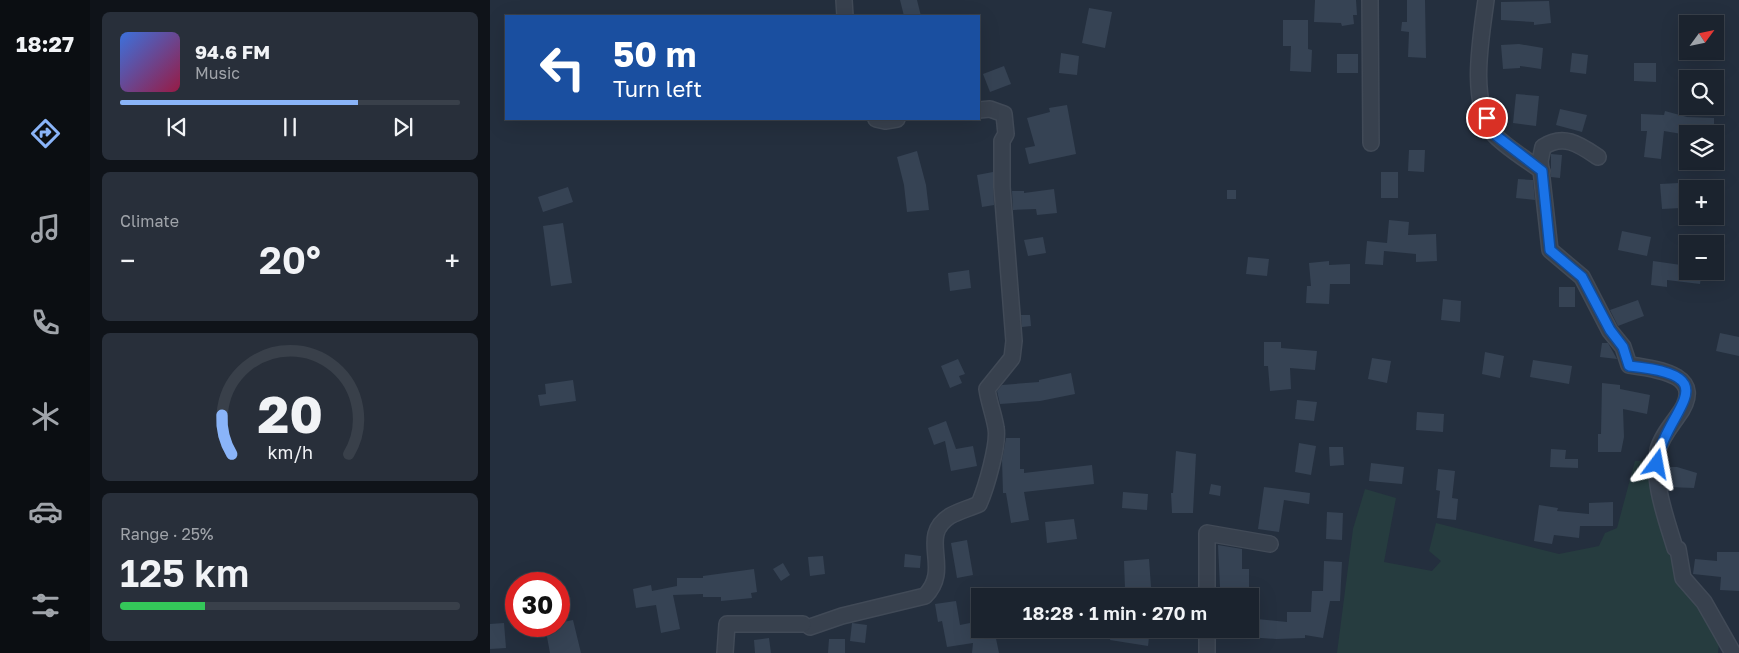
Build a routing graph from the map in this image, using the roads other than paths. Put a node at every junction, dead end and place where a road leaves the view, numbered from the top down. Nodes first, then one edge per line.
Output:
1 (844, 0) edge
2 (1370, 0) edge
3 (1486, 0) edge
4 (845, 15) edge
5 (980, 110) edge
6 (1371, 143) dead end
7 (1598, 157) dead end
8 (1542, 171) junction
9 (1270, 544) dead end
10 (1207, 588) edge
11 (1208, 638) edge
12 (725, 653) edge
13 (1208, 653) edge
14 (1733, 653) edge

1 - 4 street
2 - 6 street
3 - 8 street
5 - 12 street
7 - 8 street
8 - 14 street
9 - 10 street
11 - 13 street

